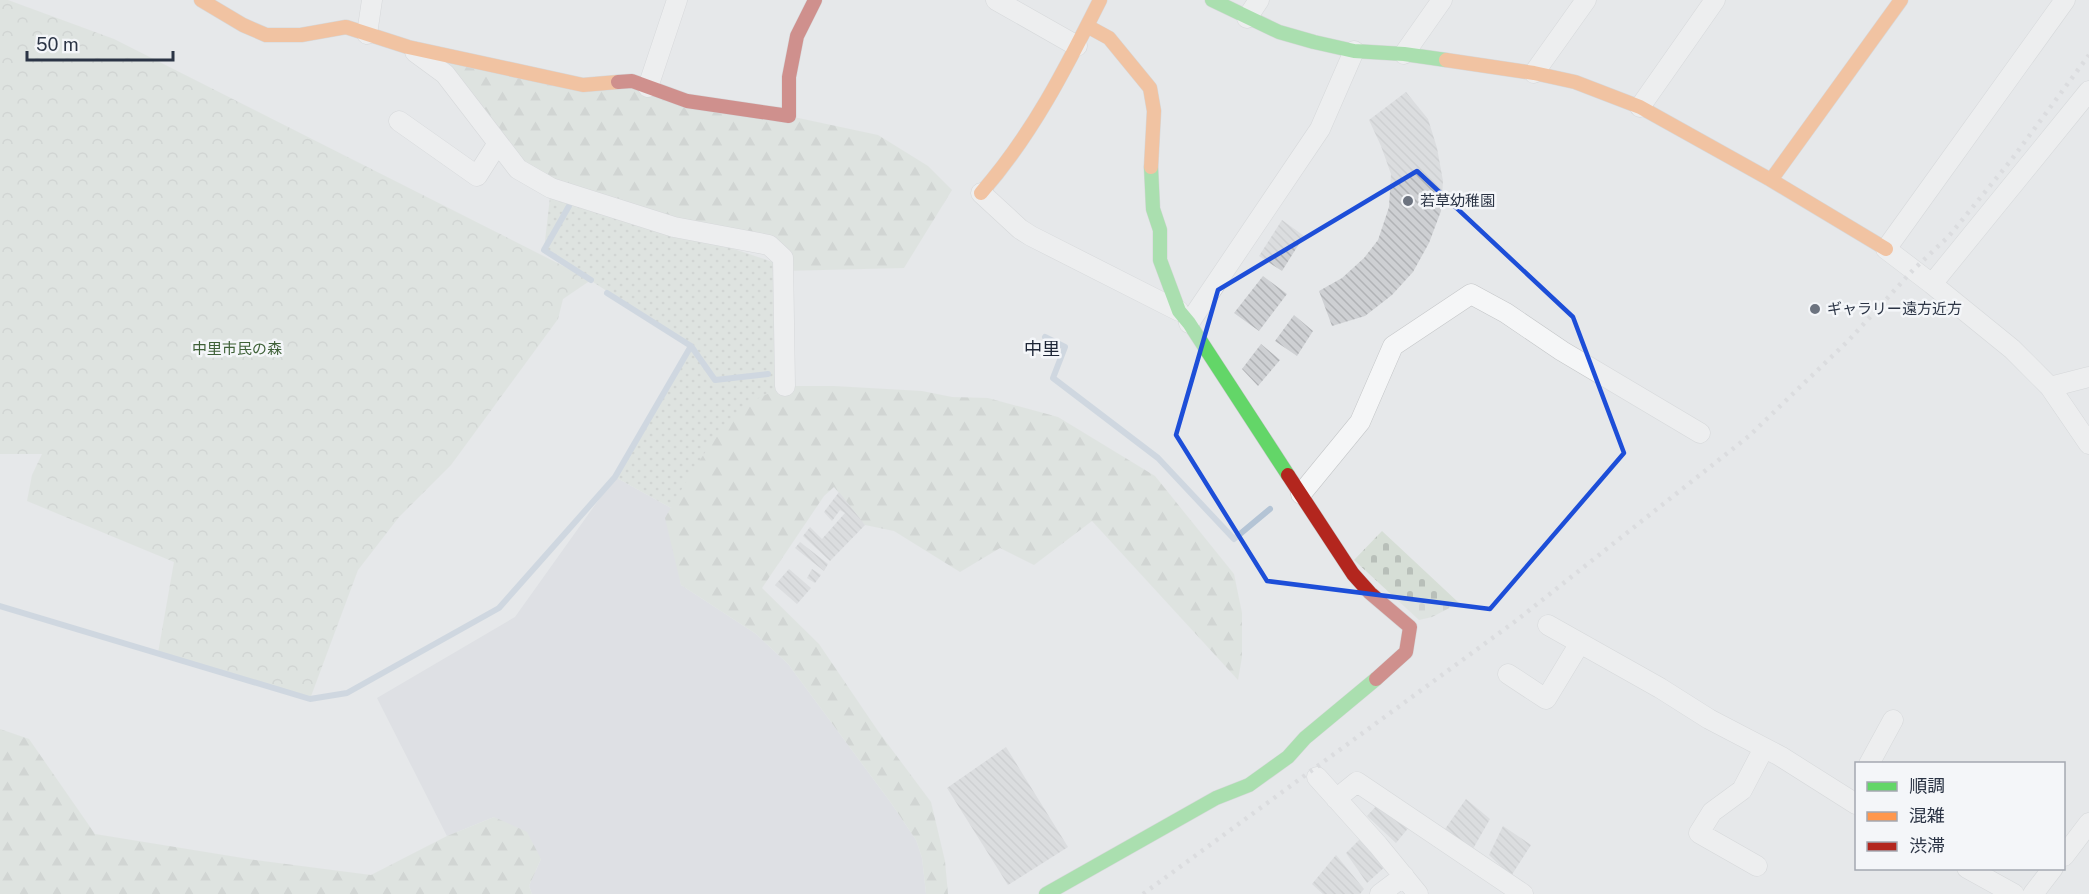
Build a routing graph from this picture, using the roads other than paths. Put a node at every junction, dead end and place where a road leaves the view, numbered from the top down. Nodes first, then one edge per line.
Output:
1 (201, 0) edge
2 (372, 0) edge
3 (677, 0) edge
4 (815, 0) edge
5 (996, 0) edge
6 (1100, 0) edge
7 (1212, 0) edge
8 (1258, 0) edge
9 (1442, 0) edge
10 (1586, 0) edge
11 (1715, 0) edge
12 (1901, 0) edge
13 (2065, 0) edge
14 (1247, 18) junction
15 (1087, 26) junction
16 (367, 34) junction
17 (1077, 46) junction
18 (408, 47) junction
19 (1354, 51) junction
20 (1404, 54) junction
21 (1534, 73) junction
22 (648, 87) junction
23 (2089, 91) edge
24 (1640, 107) junction
25 (399, 121) dead end
26 (498, 143) junction
27 (1771, 180) junction
28 (981, 193) joint
29 (1886, 249) junction
30 (1932, 284) junction
31 (1184, 317) junction
32 (2089, 377) edge
33 (785, 386) dead end
34 (2050, 387) junction
35 (1700, 433) dead end
36 (2089, 444) edge
37 (1301, 494) junction
38 (1548, 625) dead end
39 (1580, 643) junction
40 (1508, 674) dead end
41 (1893, 720) dead end
42 (1764, 748) junction
43 (1870, 762) edge
44 (1317, 777) dead end
45 (1854, 796) edge
46 (1336, 799) junction
47 (2089, 823) edge
48 (2065, 855) edge
49 (1757, 866) dead end
50 (1971, 870) edge
51 (2051, 870) edge
52 (1404, 876) junction
53 (1046, 894) edge
54 (1380, 894) edge
55 (1418, 894) edge
56 (1523, 894) edge
57 (2014, 894) edge
58 (2033, 894) edge

1 - 16 street
2 - 16 street
3 - 22 street
4 - 22 street
5 - 17 street
6 - 15 street
7 - 14 street
8 - 14 street
9 - 20 street
10 - 21 street
11 - 24 street
12 - 27 street
13 - 29 street
14 - 19 street
15 - 17 street
15 - 31 street
16 - 18 street
17 - 28 street
18 - 22 street
18 - 26 street
19 - 20 street
19 - 31 street
20 - 21 street
21 - 24 street
23 - 30 street
24 - 27 street
25 - 26 street
26 - 33 street
27 - 29 street
28 - 31 street
29 - 30 street
30 - 34 street
31 - 37 street
32 - 34 street
34 - 36 street
35 - 37 street
37 - 53 street
38 - 39 street
39 - 40 street
39 - 42 street
41 - 43 street
42 - 45 street
42 - 49 street
44 - 46 street
46 - 52 street
46 - 56 street
47 - 48 street
50 - 57 street
51 - 58 street
52 - 54 street
52 - 55 street

